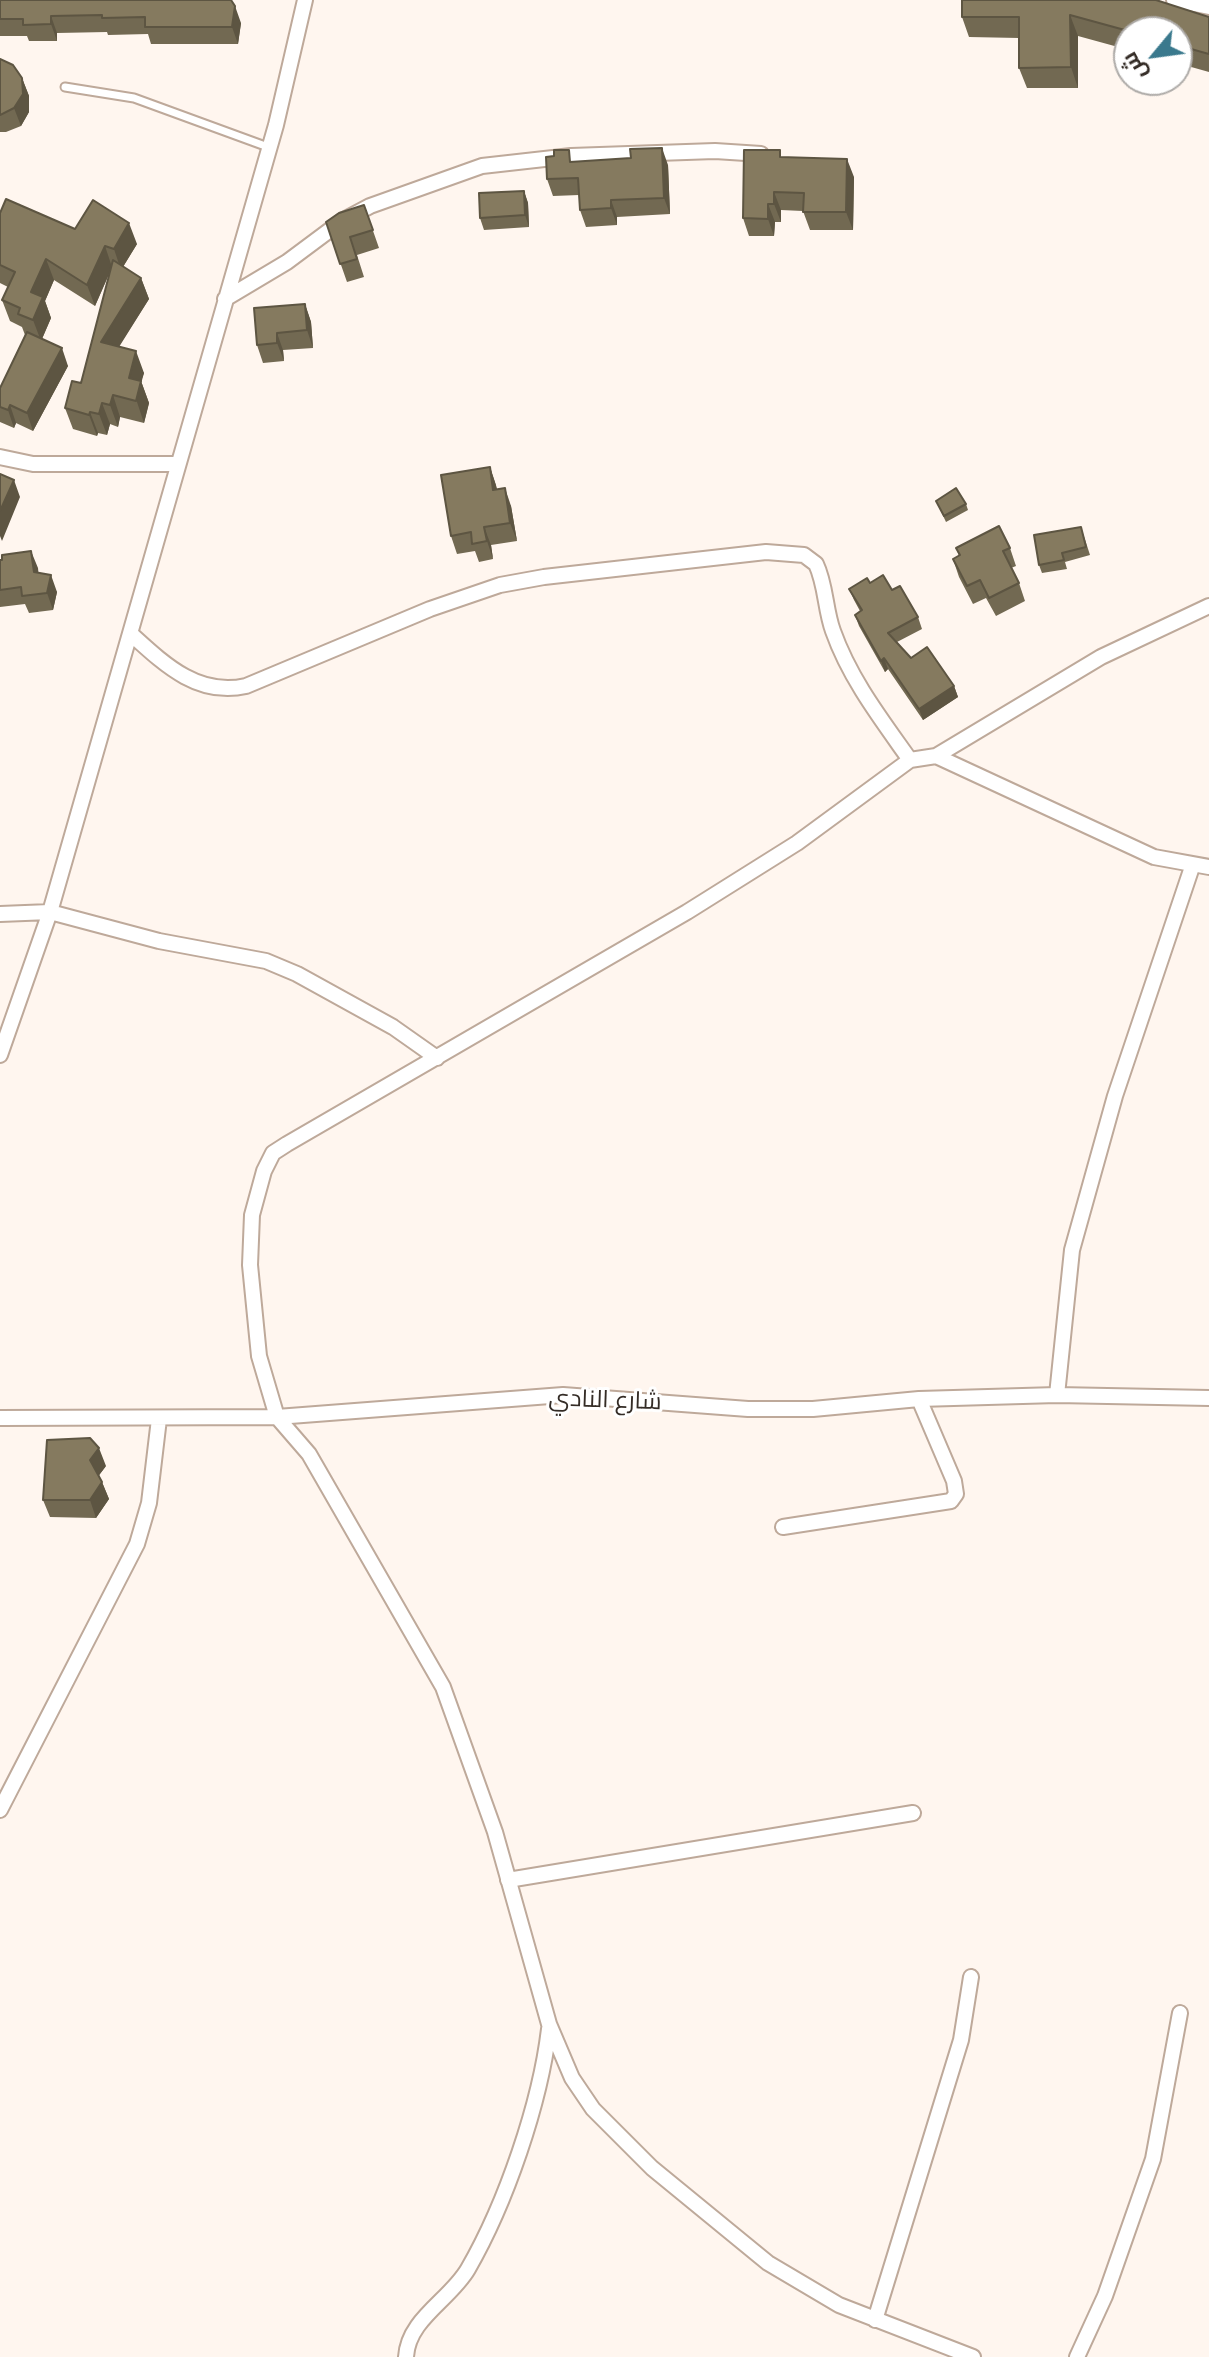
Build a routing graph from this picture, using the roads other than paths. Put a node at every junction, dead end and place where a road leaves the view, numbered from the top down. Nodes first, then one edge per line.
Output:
1 (305, 0) edge
2 (1174, 0) edge
3 (1209, 7) edge
4 (65, 87) dead end
5 (268, 147) junction
6 (764, 154) edge
7 (225, 299) junction
8 (0, 457) edge
9 (177, 464) junction
10 (1209, 606) edge
11 (131, 634) junction
12 (936, 756) junction
13 (910, 760) junction
14 (1192, 867) junction
15 (1209, 867) edge
16 (50, 912) junction
17 (0, 914) edge
18 (0, 1055) edge
19 (437, 1058) junction
20 (1057, 1395) junction
21 (1209, 1398) edge
22 (919, 1399) junction
23 (277, 1417) junction
24 (0, 1418) edge
25 (159, 1419) junction
26 (783, 1527) dead end
27 (0, 1810) edge
28 (913, 1813) dead end
29 (508, 1880) junction
30 (971, 1977) dead end
31 (1180, 2013) dead end
32 (549, 2024) junction
33 (875, 2320) junction
34 (406, 2357) edge
35 (973, 2357) edge
36 (1077, 2357) edge

1 - 5 street
2 - 3 street
4 - 5 lane
5 - 7 street
6 - 7 street
7 - 9 street
8 - 9 street
9 - 11 street
10 - 12 street
11 - 13 street
11 - 16 street
12 - 13 street
12 - 14 street
13 - 19 street
14 - 15 street
14 - 20 street
16 - 17 street
16 - 18 street
16 - 19 street
19 - 23 street
20 - 21 street, شارع النادي
20 - 22 street, شارع النادي
22 - 23 street, شارع النادي
22 - 26 street
23 - 25 street, شارع النادي
23 - 29 street
24 - 25 street, شارع النادي
25 - 27 street
28 - 29 street
29 - 32 street
30 - 33 street
31 - 36 street
32 - 33 street
32 - 34 street
33 - 35 street

